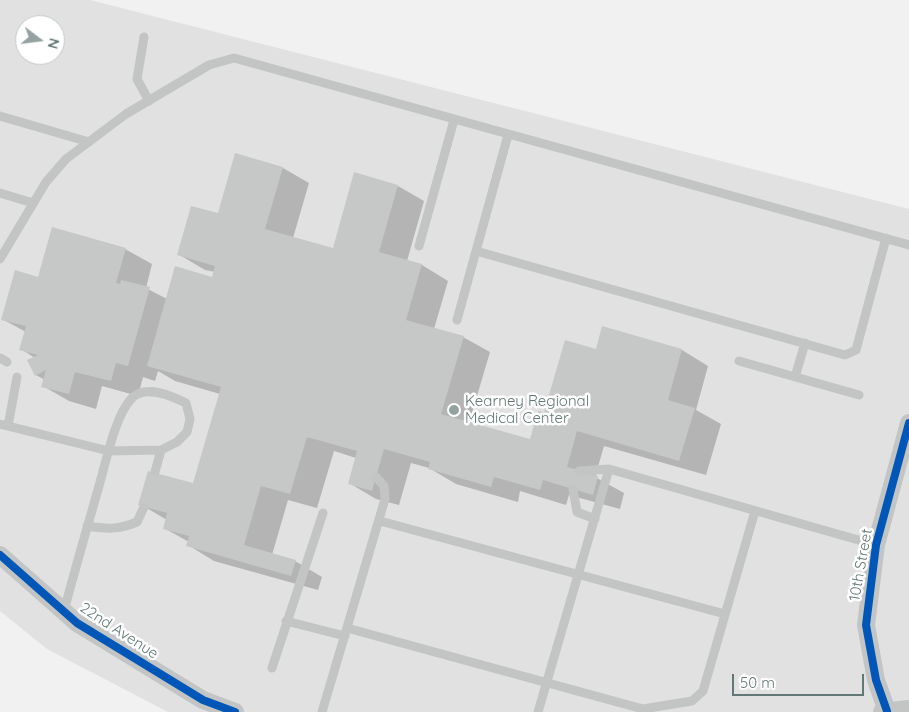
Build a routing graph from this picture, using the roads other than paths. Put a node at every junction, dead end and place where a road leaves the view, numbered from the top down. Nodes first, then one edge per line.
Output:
1 (144, 38) dead end
2 (149, 101) junction
3 (0, 116) edge
4 (454, 120) junction
5 (508, 135) junction
6 (89, 142) junction
7 (0, 193) edge
8 (33, 203) junction
9 (886, 238) junction
10 (909, 245) edge
11 (419, 246) dead end
12 (476, 251) junction
13 (0, 259) edge
14 (457, 320) dead end
15 (805, 344) junction
16 (739, 361) dead end
17 (17, 377) dead end
18 (795, 377) junction
19 (858, 395) dead end
20 (909, 423) edge
21 (4, 425) edge
22 (161, 450) junction
23 (109, 451) junction
24 (609, 469) junction
25 (579, 471) dead end
26 (155, 472) dead end
27 (376, 477) dead end
28 (573, 489) dead end
29 (144, 507) dead end
30 (755, 511) junction
31 (323, 513) dead end
32 (595, 519) junction
33 (380, 521) junction
34 (87, 526) junction
35 (876, 545) junction
36 (0, 555) edge
37 (577, 574) junction
38 (64, 611) junction
39 (725, 614) junction
40 (286, 621) junction
41 (346, 632) junction
42 (272, 668) dead end
43 (547, 684) junction
44 (909, 709) edge
45 (888, 711) edge
46 (235, 712) edge
47 (322, 712) edge
48 (538, 712) edge
49 (882, 712) edge

1 - 2 lane
2 - 4 lane
2 - 6 lane
3 - 6 lane
4 - 5 lane
4 - 11 lane
5 - 9 lane
5 - 12 lane
6 - 8 lane
7 - 8 lane
8 - 13 lane
9 - 10 lane
9 - 15 lane
12 - 14 lane
12 - 15 lane
15 - 18 lane
16 - 18 lane
17 - 21 lane
18 - 19 lane
20 - 35 street, 10th Street
21 - 23 lane
22 - 23 lane
22 - 23 lane
22 - 26 lane
23 - 34 lane
24 - 25 lane
24 - 30 lane
24 - 32 lane
27 - 33 lane
28 - 32 lane
29 - 34 lane
30 - 35 lane
30 - 39 lane
31 - 40 lane
32 - 37 lane
33 - 37 lane
33 - 41 lane
34 - 38 lane
35 - 45 street, 10th Street
36 - 38 street, 22nd Avenue
37 - 39 lane
37 - 43 lane
38 - 46 street, 22nd Avenue
39 - 43 lane
40 - 41 lane
40 - 42 lane
41 - 43 lane
41 - 47 lane
43 - 48 lane
44 - 45 street
45 - 49 street

